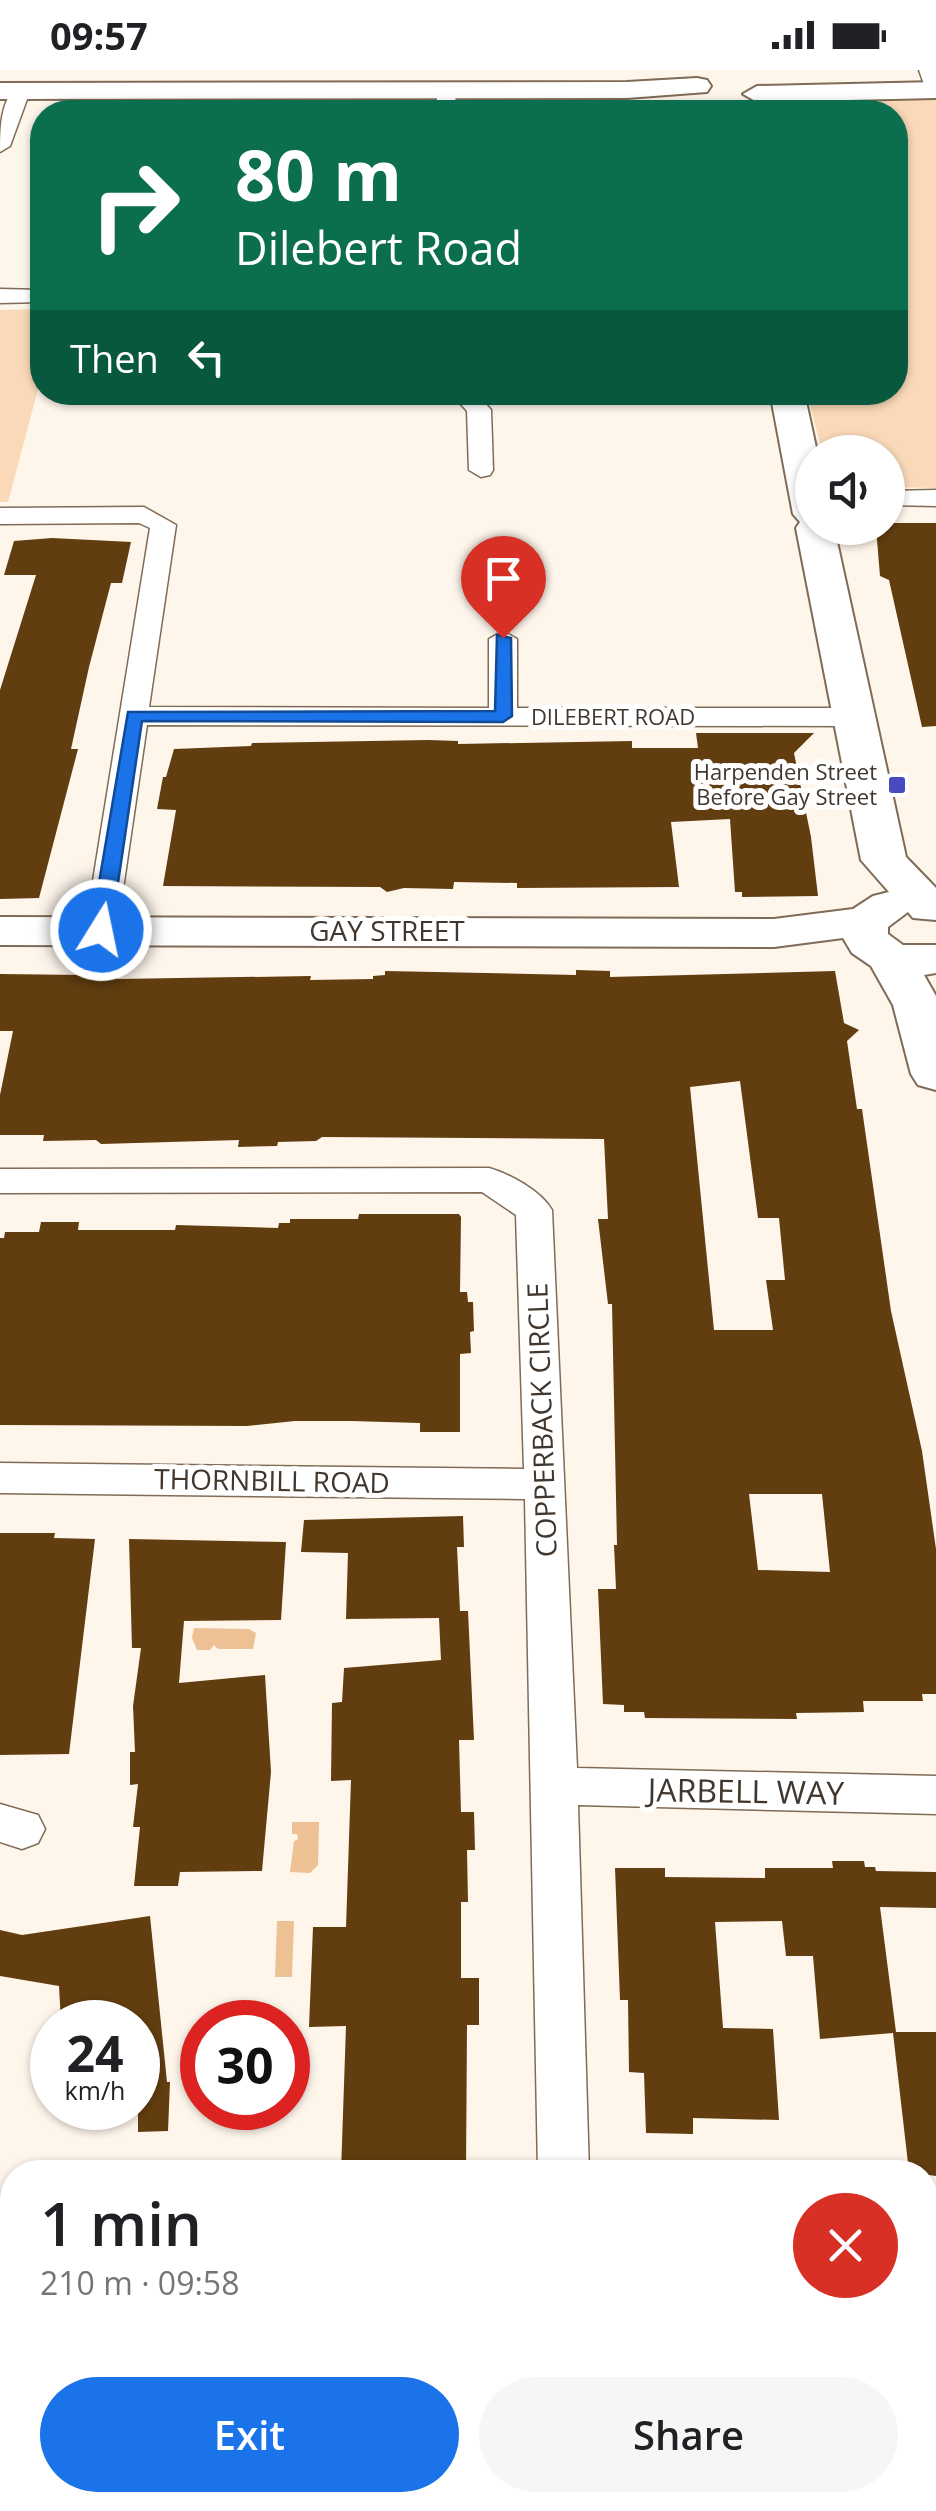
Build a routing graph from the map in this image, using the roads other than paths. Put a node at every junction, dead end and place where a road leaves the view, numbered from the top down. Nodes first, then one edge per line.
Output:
1 (928, 70) edge
2 (11, 90) edge
3 (936, 90) edge
4 (726, 93) edge
5 (374, 100) edge
6 (476, 100) edge
7 (0, 146) edge
8 (0, 296) edge
9 (30, 296) edge
10 (475, 405) edge
11 (790, 405) edge
12 (796, 435) edge
13 (481, 470) dead end
14 (905, 498) edge
15 (936, 498) edge
16 (0, 516) edge
17 (819, 545) edge
18 (503, 638) dead end
19 (134, 716) junction
20 (503, 716) junction
21 (852, 717) junction
22 (884, 860) junction
23 (932, 909) edge
24 (101, 930) junction
25 (0, 931) edge
26 (899, 953) edge
27 (936, 1074) edge
28 (0, 1181) edge
29 (0, 1478) edge
30 (543, 1484) junction
31 (555, 1786) junction
32 (936, 1795) edge
33 (564, 2160) edge

1 - 3 street
2 - 5 street
2 - 7 street
3 - 4 street
4 - 6 street
8 - 9 street
10 - 13 street
11 - 12 street
14 - 15 street
16 - 19 street
17 - 21 street
18 - 20 street
19 - 20 street, DILEBERT ROAD
19 - 24 street
20 - 21 street, DILEBERT ROAD
21 - 22 street
22 - 23 street
22 - 26 street
23 - 26 street, GAY STREET
24 - 25 street, GAY STREET
24 - 26 street, GAY STREET
26 - 27 street
28 - 30 street, COPPERBACK CIRCLE
29 - 30 street, THORNBILL ROAD
30 - 31 street, COPPERBACK CIRCLE
31 - 32 street, JARBELL WAY
31 - 33 street, COPPERBACK CIRCLE

